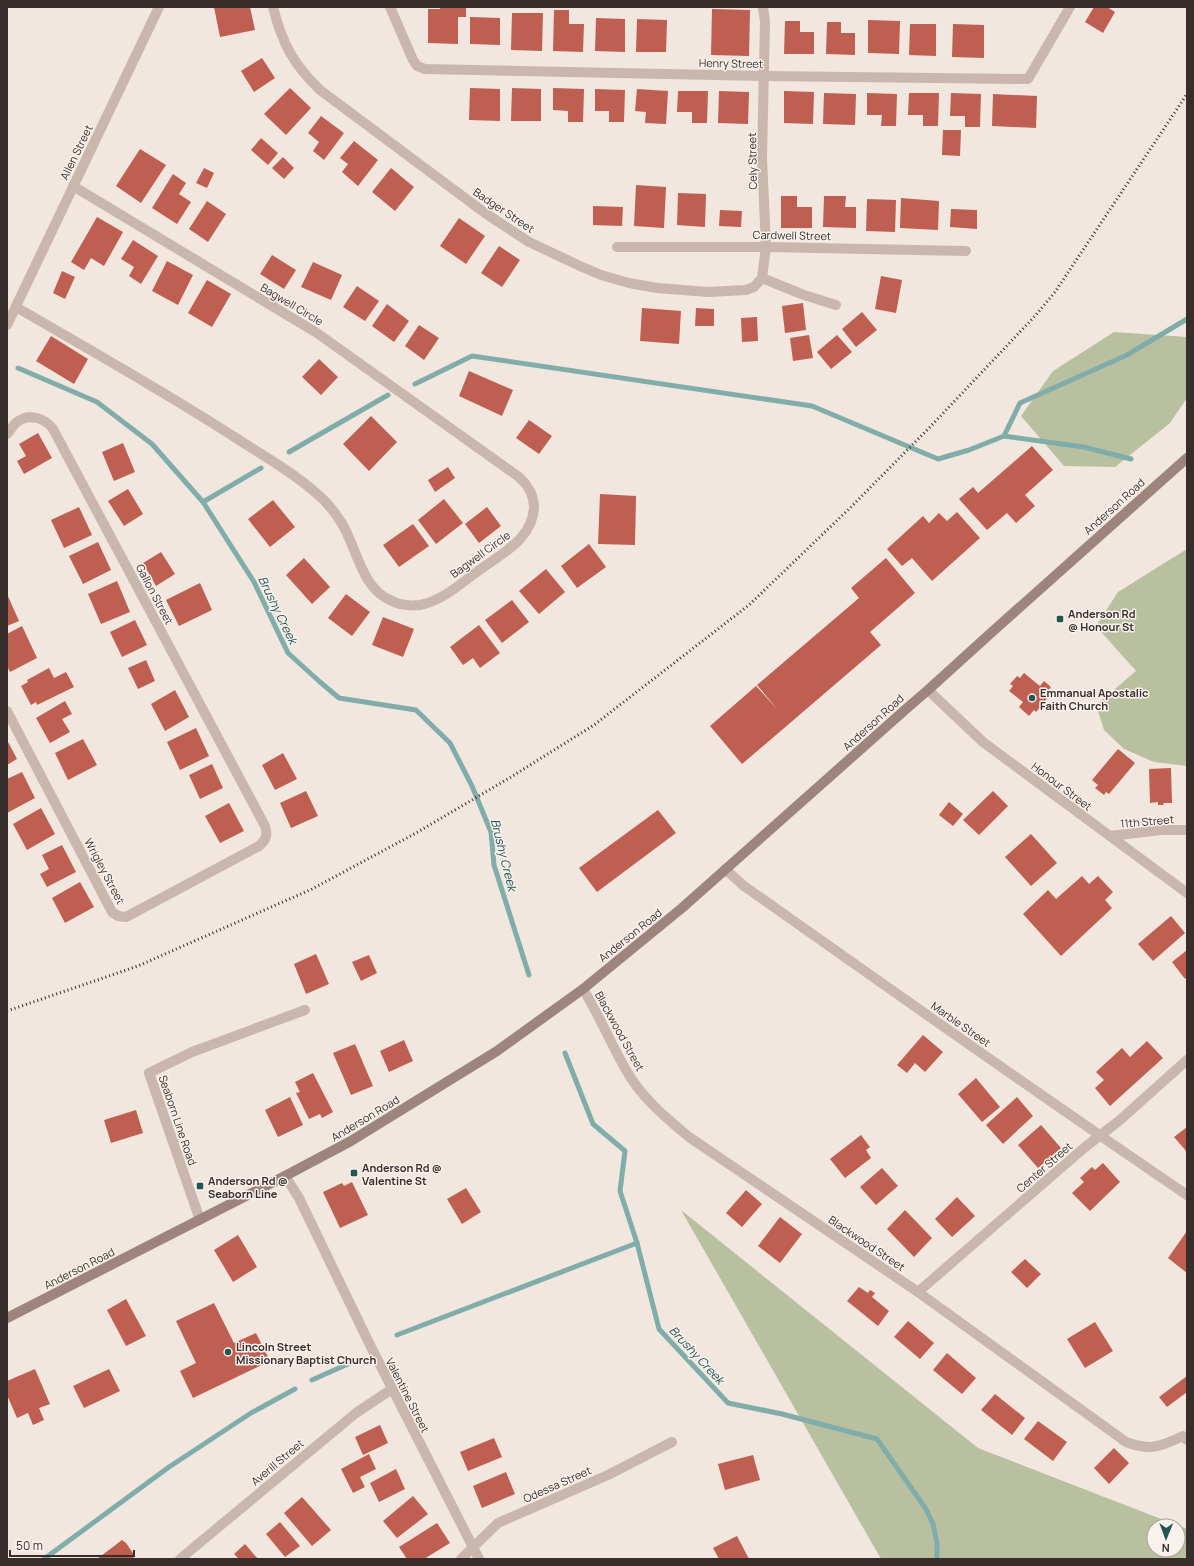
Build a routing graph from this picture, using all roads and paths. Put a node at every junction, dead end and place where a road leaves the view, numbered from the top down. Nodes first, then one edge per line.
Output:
1 (159, 7) edge
2 (273, 7) edge
3 (390, 7) edge
4 (763, 7) edge
5 (1070, 7) edge
6 (764, 76) junction
7 (73, 186) junction
8 (617, 247) dead end
9 (766, 247) junction
10 (966, 251) dead end
11 (762, 278) junction
12 (836, 305) dead end
13 (16, 307) junction
14 (7, 325) edge
15 (7, 434) edge
16 (1187, 458) edge
17 (928, 690) junction
18 (7, 711) edge
19 (262, 820) joint
20 (1187, 830) edge
21 (1110, 836) junction
22 (724, 869) junction
23 (1187, 893) edge
24 (583, 989) junction
25 (305, 1010) dead end
26 (1187, 1060) edge
27 (1099, 1136) junction
28 (286, 1176) junction
29 (1187, 1195) edge
30 (200, 1220) junction
31 (918, 1292) junction
32 (7, 1318) edge
33 (392, 1389) junction
34 (1186, 1436) edge
35 (672, 1442) dead end
36 (473, 1547) junction
37 (180, 1559) edge
38 (461, 1559) edge
39 (479, 1559) edge

1 - 7 street, Allen Street
2 - 11 street, Badger Street
3 - 6 street, Henry Street
4 - 6 street, Cely Street
5 - 6 street, Henry Street
6 - 9 street, Cely Street
7 - 13 street, Allen Street
7 - 13 street, Bagwell Circle
8 - 9 street, Cardwell Street
9 - 10 street, Cardwell Street
9 - 11 street
11 - 12 street
13 - 14 street, Allen Street
15 - 19 street, Gallon Street
16 - 17 main road, Anderson Road
17 - 21 street, Honour Street
17 - 22 main road, Anderson Road
18 - 19 street, Wrigley Street
20 - 21 street, 11th Street
21 - 23 street, Honour Street
22 - 24 main road, Anderson Road
22 - 27 street, Marble Street
24 - 28 main road, Anderson Road
24 - 31 street, Blackwood Street
25 - 30 street, Seaborn Line Road
26 - 27 street, Center Street
27 - 29 street, Marble Street
27 - 31 street, Center Street
28 - 30 main road, Anderson Road
28 - 33 street, Valentine Street
30 - 32 main road, Anderson Road
31 - 34 street, Blackwood Street
33 - 36 street, Valentine Street
33 - 37 street, Averill Street
35 - 36 street, Odessa Street
36 - 38 street, Odessa Street
36 - 39 street, Valentine Street

